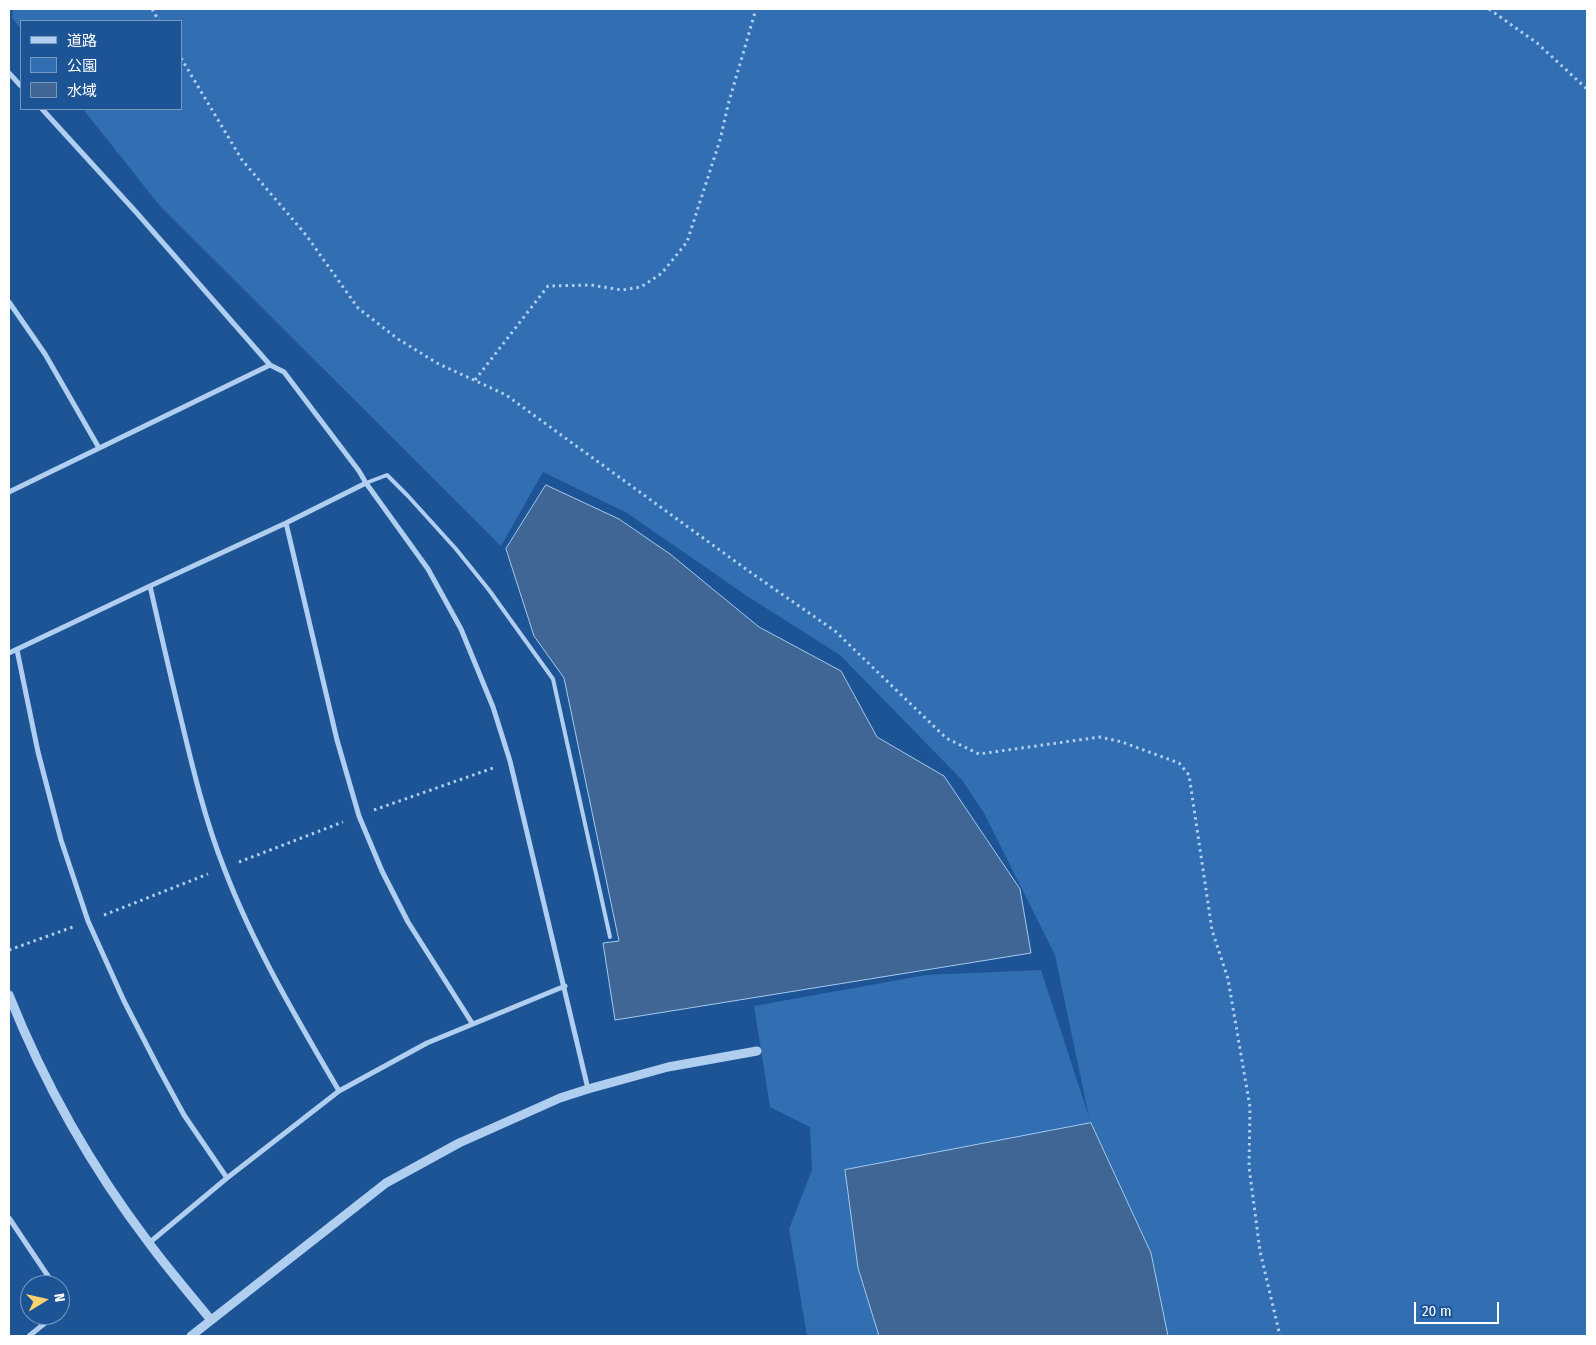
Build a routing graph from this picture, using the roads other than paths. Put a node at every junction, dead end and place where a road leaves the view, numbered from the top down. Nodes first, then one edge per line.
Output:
1 (9, 72) edge
2 (20, 85) edge
3 (43, 110) edge
4 (9, 302) edge
5 (270, 366) junction
6 (99, 448) junction
7 (366, 483) junction
8 (9, 492) edge
9 (286, 523) junction
10 (150, 586) junction
11 (17, 650) junction
12 (9, 654) edge
13 (610, 937) dead end
14 (564, 986) junction
15 (9, 996) edge
16 (472, 1023) junction
17 (757, 1051) dead end
18 (588, 1089) junction
19 (339, 1091) junction
20 (227, 1178) junction
21 (9, 1218) edge
22 (149, 1243) junction
23 (47, 1275) edge
24 (211, 1320) junction
25 (43, 1325) edge
26 (29, 1336) edge
27 (191, 1336) edge

1 - 2 street
3 - 5 street
4 - 6 street
5 - 6 street
5 - 7 street
6 - 8 street
7 - 9 street
7 - 13 lane
7 - 14 street
9 - 10 street
9 - 16 street
10 - 11 street
10 - 19 street
11 - 12 street
11 - 20 street
14 - 16 street
14 - 18 street
15 - 22 street
16 - 19 street
17 - 18 street
18 - 24 street
19 - 20 street
20 - 22 street
21 - 23 street
22 - 24 street
24 - 27 street
25 - 26 street

